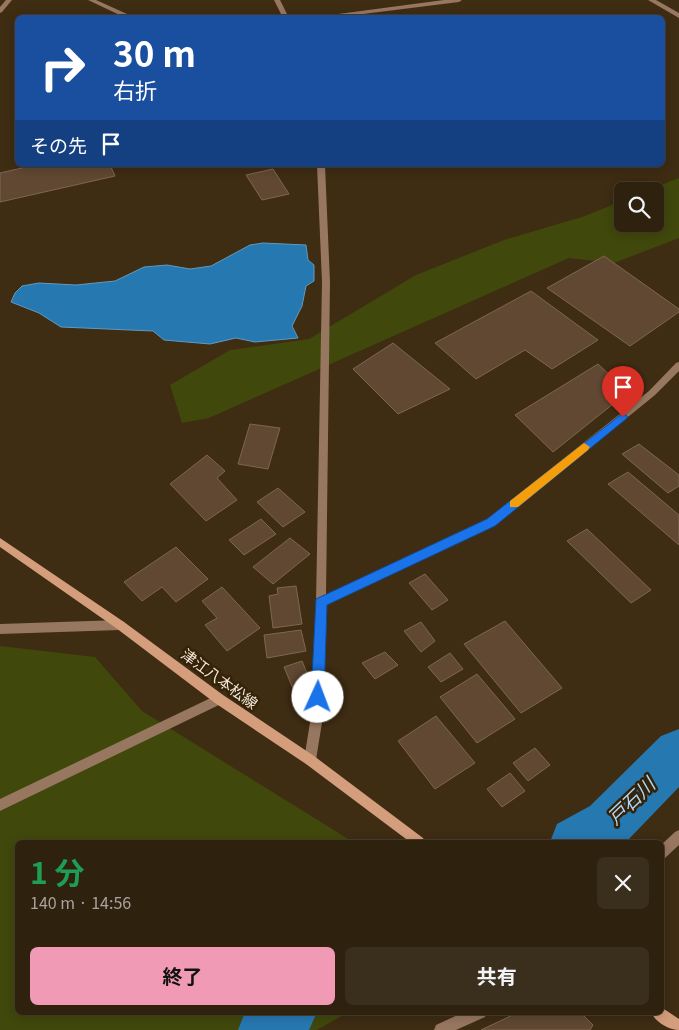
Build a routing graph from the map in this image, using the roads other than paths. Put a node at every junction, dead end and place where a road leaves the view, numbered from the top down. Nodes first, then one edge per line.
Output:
1 (9, 0) edge
2 (91, 0) edge
3 (277, 0) edge
4 (459, 0) edge
5 (652, 0) edge
6 (0, 11) edge
7 (126, 15) edge
8 (284, 15) edge
9 (336, 15) edge
10 (679, 16) edge
11 (321, 167) edge
12 (679, 365) edge
13 (0, 542) edge
14 (321, 602) junction
15 (120, 625) junction
16 (0, 629) edge
17 (219, 699) junction
18 (310, 760) junction
19 (0, 805) edge
20 (679, 836) edge
21 (416, 840) edge
22 (664, 851) edge
23 (474, 1015) edge
24 (662, 1015) edge
25 (679, 1028) edge
26 (441, 1030) edge

1 - 6 street
2 - 7 street
3 - 8 street
4 - 9 street
5 - 10 street
11 - 14 street
12 - 14 street
13 - 15 main road, 津江八本松線
14 - 18 street
15 - 16 street
15 - 17 main road, 津江八本松線
17 - 18 main road, 津江八本松線
17 - 19 street
18 - 21 main road, 津江八本松線
20 - 22 street
23 - 26 street
24 - 25 main road

